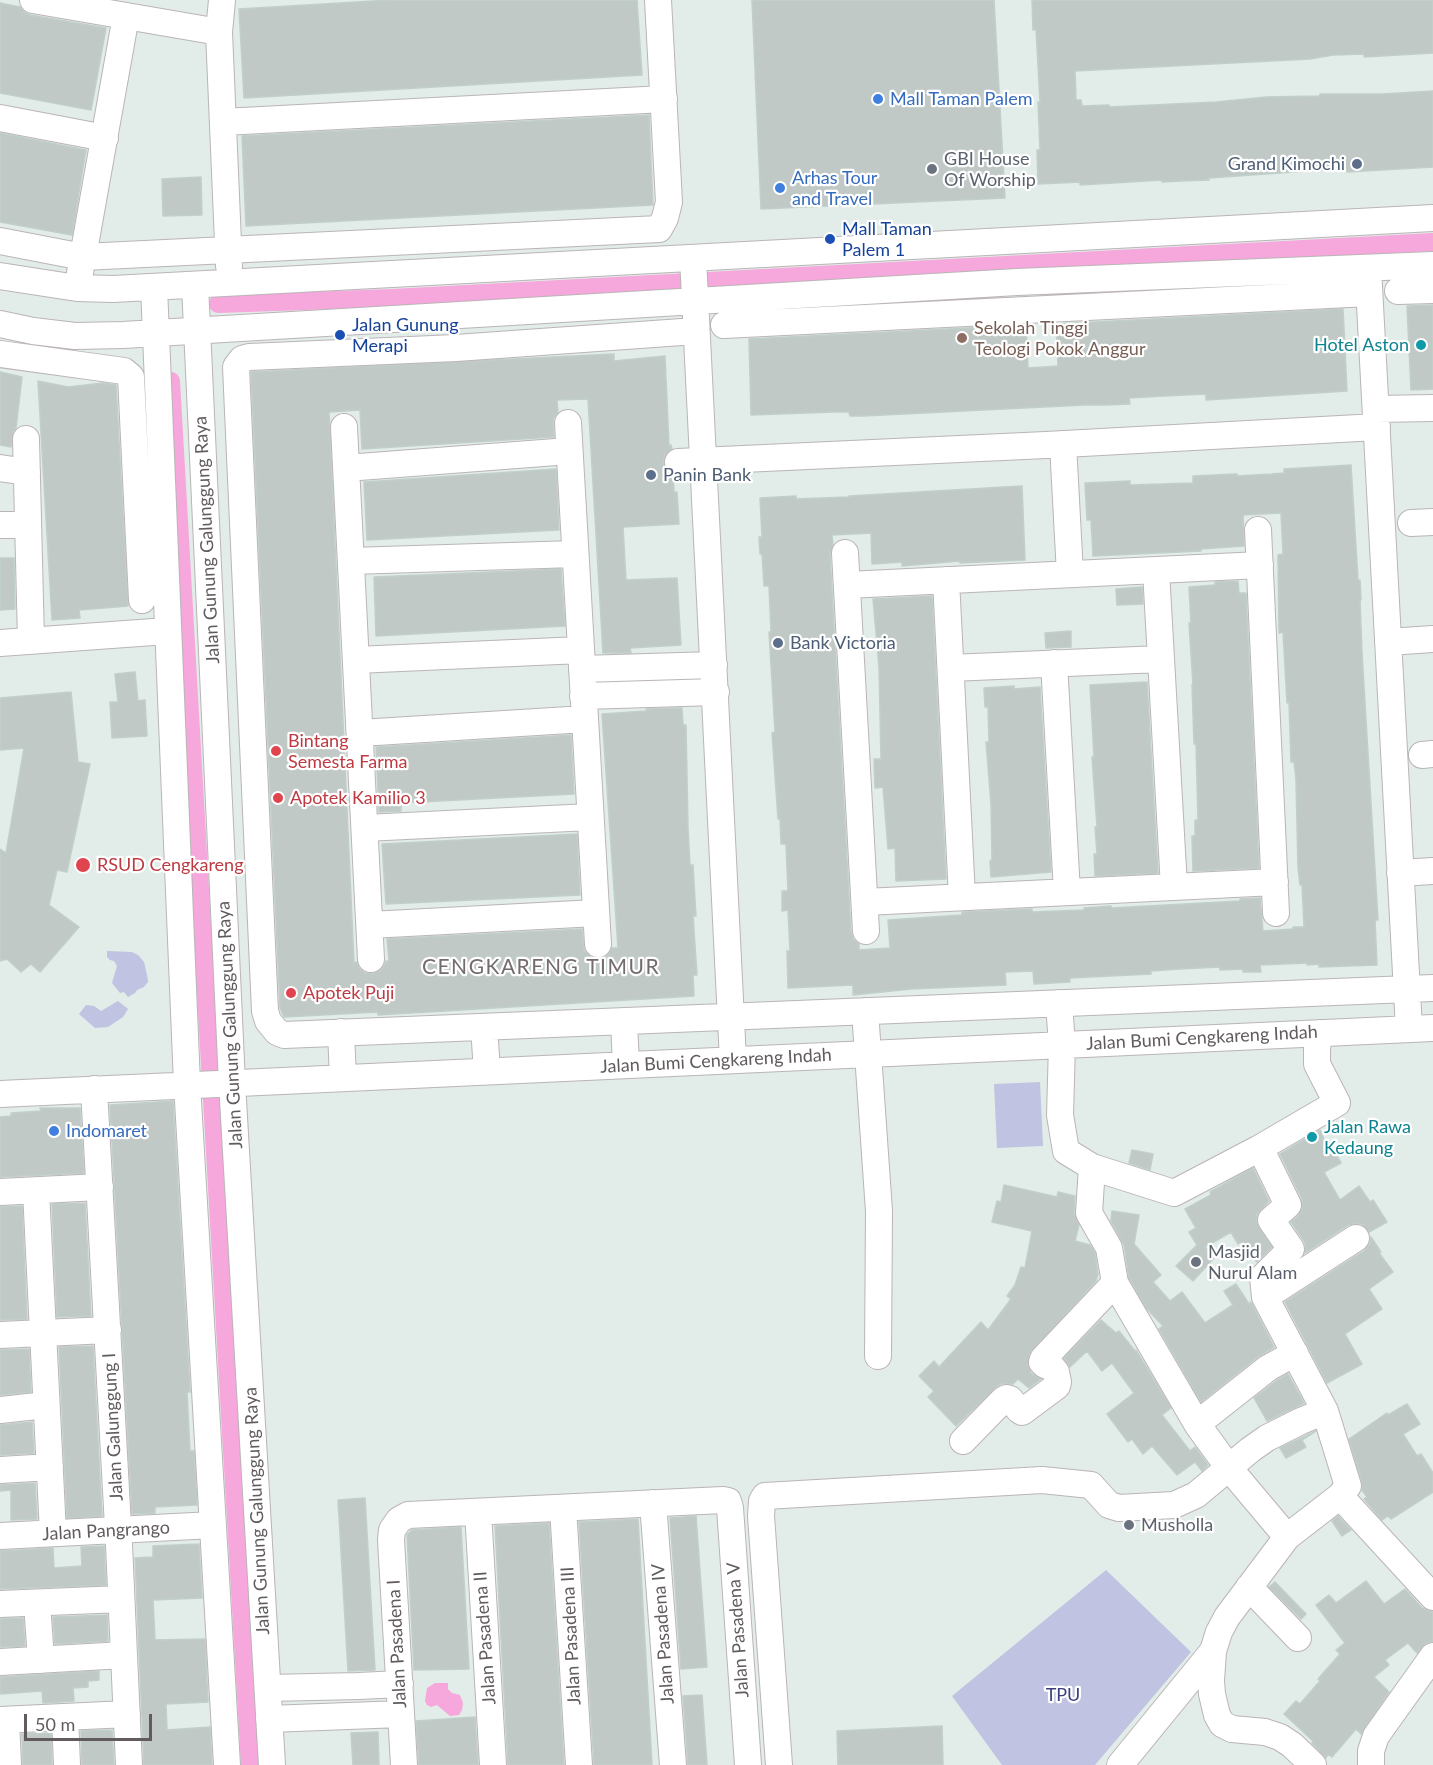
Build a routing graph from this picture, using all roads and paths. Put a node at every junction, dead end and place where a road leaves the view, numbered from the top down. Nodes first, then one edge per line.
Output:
1 (33, 0) edge
2 (229, 0) edge
3 (658, 0) edge
4 (126, 16) junction
5 (219, 32) junction
6 (664, 99) junction
7 (0, 118) edge
8 (223, 122) junction
9 (105, 138) junction
10 (1433, 218) edge
11 (0, 241) edge
12 (229, 249) junction
13 (83, 257) junction
14 (1016, 263) junction
15 (1433, 265) edge
16 (1206, 274) junction
17 (0, 276) edge
18 (694, 280) junction
19 (1369, 280) junction
20 (230, 283) junction
21 (195, 285) junction
22 (154, 287) junction
23 (77, 288) junction
24 (1433, 290) edge
25 (1398, 291) dead end
26 (1209, 301) junction
27 (590, 307) junction
28 (1019, 310) junction
29 (454, 315) junction
30 (0, 324) edge
31 (306, 324) junction
32 (724, 325) dead end
33 (197, 330) junction
34 (696, 331) junction
35 (156, 333) junction
36 (592, 338) junction
37 (456, 348) junction
38 (0, 354) edge
39 (307, 355) junction
40 (1433, 408) edge
41 (1377, 418) junction
42 (567, 423) dead end
43 (344, 427) dead end
44 (238, 428) junction
45 (202, 430) junction
46 (160, 438) junction
47 (26, 439) dead end
48 (134, 441) junction
49 (1055, 444) junction
50 (569, 452) junction
51 (690, 462) junction
52 (0, 468) edge
53 (346, 468) junction
54 (27, 472) junction
55 (0, 525) edge
56 (28, 525) junction
57 (1258, 530) dead end
58 (845, 553) dead end
59 (575, 554) junction
60 (351, 561) junction
61 (1260, 565) junction
62 (1156, 571) junction
63 (1061, 574) junction
64 (946, 580) junction
65 (847, 585) junction
66 (142, 600) dead end
67 (167, 631) junction
68 (1433, 639) edge
69 (31, 641) junction
70 (1388, 642) junction
71 (0, 643) edge
72 (1160, 659) junction
73 (356, 660) junction
74 (581, 660) junction
75 (1054, 663) junction
76 (714, 664) junction
77 (951, 668) junction
78 (716, 692) junction
79 (584, 708) junction
80 (360, 733) junction
81 (590, 817) junction
82 (364, 828) junction
83 (1433, 871) edge
84 (1400, 873) junction
85 (1275, 882) junction
86 (1174, 887) junction
87 (1067, 892) junction
88 (962, 897) junction
89 (865, 902) junction
90 (596, 913) junction
91 (1276, 913) dead end
92 (370, 925) junction
93 (866, 931) dead end
94 (598, 944) dead end
95 (262, 952) junction
96 (227, 954) junction
97 (371, 959) dead end
98 (1433, 988) edge
99 (1406, 989) junction
100 (1059, 1003) junction
101 (865, 1011) junction
102 (731, 1017) junction
103 (624, 1021) junction
104 (484, 1027) junction
105 (1421, 1028) edge
106 (341, 1032) junction
107 (1319, 1033) junction
108 (1062, 1045) junction
109 (867, 1054) junction
110 (733, 1060) junction
111 (626, 1065) junction
112 (487, 1071) junction
113 (343, 1078) junction
114 (228, 1083) junction
115 (192, 1084) junction
116 (94, 1089) junction
117 (0, 1094) edge
118 (1258, 1149) junction
119 (1092, 1167) junction
120 (100, 1187) junction
121 (36, 1191) junction
122 (0, 1192) edge
123 (1356, 1238) dead end
124 (1115, 1283) junction
125 (1265, 1297) junction
126 (108, 1330) junction
127 (43, 1333) junction
128 (0, 1335) edge
129 (1295, 1353) junction
130 (878, 1356) dead end
131 (46, 1405) junction
132 (0, 1410) edge
133 (1325, 1411) junction
134 (1197, 1424) junction
135 (963, 1441) dead end
136 (50, 1467) junction
137 (1229, 1468) junction
138 (0, 1470) edge
139 (1340, 1496) junction
140 (654, 1503) junction
141 (563, 1508) junction
142 (478, 1512) junction
143 (213, 1525) junction
144 (118, 1530) junction
145 (53, 1533) junction
146 (0, 1536) edge
147 (1287, 1537) junction
148 (1249, 1587) junction
149 (1433, 1597) edge
150 (121, 1599) junction
151 (37, 1603) junction
152 (0, 1604) edge
153 (1298, 1638) dead end
154 (1213, 1651) junction
155 (124, 1655) junction
156 (1433, 1656) edge
157 (41, 1660) junction
158 (0, 1662) edge
159 (400, 1684) junction
160 (340, 1687) junction
161 (268, 1688) junction
162 (127, 1714) junction
163 (401, 1714) junction
164 (65, 1717) junction
165 (341, 1717) junction
166 (269, 1719) junction
167 (3, 1720) edge
168 (8, 1765) edge
169 (67, 1765) edge
170 (129, 1765) edge
171 (227, 1765) edge
172 (272, 1765) edge
173 (404, 1765) edge
174 (493, 1765) edge
175 (579, 1765) edge
176 (673, 1765) edge
177 (748, 1765) edge
178 (778, 1765) edge
179 (1120, 1765) edge
180 (1313, 1765) edge
181 (1371, 1765) edge

1 - 4 street
2 - 5 street
3 - 6 street
4 - 5 street
4 - 9 street
5 - 8 street
6 - 8 street
6 - 12 street
7 - 9 street
8 - 12 street
9 - 13 street
10 - 14 street
11 - 13 street
12 - 13 street
12 - 20 street
13 - 23 street
14 - 16 street
14 - 18 street
14 - 18 street
14 - 28 street
15 - 19 street
16 - 19 street
16 - 26 street
17 - 23 street
18 - 20 street
18 - 27 street
18 - 34 street
19 - 26 street
19 - 41 street
20 - 21 street
21 - 22 street
21 - 33 street, Jalan Gunung Galunggung Raya
22 - 23 street
22 - 35 street
24 - 25 street
26 - 28 street
27 - 29 street
27 - 36 street
28 - 32 street
29 - 31 street
29 - 37 street
30 - 35 street
31 - 33 street
31 - 39 street
33 - 35 street
33 - 45 street, Jalan Gunung Galunggung Raya
34 - 36 street
34 - 51 street
35 - 46 street
36 - 37 street
37 - 39 street
38 - 48 street
39 - 44 street
40 - 41 street
41 - 49 street
41 - 70 street
42 - 50 street
43 - 53 street
44 - 45 street
44 - 95 street
45 - 96 street, Jalan Gunung Galunggung Raya
46 - 48 street
46 - 67 street
47 - 54 street
48 - 66 street
49 - 51 street
49 - 63 street
50 - 53 street
50 - 59 street
51 - 76 street
52 - 54 street
53 - 60 street
54 - 56 street
55 - 56 street
56 - 69 street
57 - 61 street
58 - 65 street
59 - 60 street
59 - 74 street
60 - 73 street
61 - 62 street
61 - 85 street
62 - 63 street
62 - 72 street
63 - 64 street
64 - 65 street
64 - 77 street
65 - 89 street
67 - 69 street
67 - 115 street
68 - 70 street
69 - 71 street
70 - 84 street
72 - 75 street
72 - 86 street
73 - 74 street
73 - 80 street
74 - 76 street
74 - 79 street
75 - 77 street
75 - 87 street
76 - 78 street
77 - 88 street
78 - 79 street
78 - 102 street
79 - 80 street
79 - 81 street
80 - 82 street
81 - 82 street
81 - 90 street
82 - 92 street
83 - 84 street
84 - 99 street
85 - 86 street
85 - 91 street
86 - 87 street
87 - 88 street
88 - 89 street
89 - 93 street
90 - 92 street
90 - 94 street
92 - 97 street
95 - 96 street
95 - 106 street
96 - 114 street, Jalan Gunung Galunggung Raya
98 - 99 street
99 - 100 street
99 - 105 street
100 - 101 street
100 - 108 street
101 - 102 street
101 - 109 street
102 - 103 street
102 - 110 street
103 - 104 street
103 - 111 street
104 - 106 street
104 - 112 street
105 - 107 street, Jalan Bumi Cengkareng Indah
106 - 113 street
107 - 108 street, Jalan Bumi Cengkareng Indah
107 - 118 street
108 - 109 street, Jalan Bumi Cengkareng Indah
108 - 119 street
109 - 110 street, Jalan Bumi Cengkareng Indah
109 - 130 street
110 - 111 street, Jalan Bumi Cengkareng Indah
111 - 112 street, Jalan Bumi Cengkareng Indah
112 - 113 street, Jalan Bumi Cengkareng Indah
113 - 114 street, Jalan Bumi Cengkareng Indah
114 - 115 street, Jalan Bumi Cengkareng Indah
114 - 161 street, Jalan Gunung Galunggung Raya
115 - 116 street, Jalan Bumi Cengkareng Indah
115 - 143 street
116 - 117 street, Jalan Bumi Cengkareng Indah
116 - 120 street, Jalan Galunggung I
118 - 119 street
118 - 125 street
119 - 124 street
120 - 121 street
120 - 126 street, Jalan Galunggung I
121 - 122 street
121 - 127 street
123 - 125 street
124 - 134 street
124 - 135 street
125 - 129 street
126 - 127 street
126 - 144 street, Jalan Galunggung I
127 - 128 street
127 - 131 street
129 - 133 street
129 - 134 street
131 - 132 street
131 - 136 street
133 - 137 street
133 - 139 street
134 - 137 street
136 - 138 street
136 - 145 street
137 - 147 street
137 - 178 street
139 - 147 street
139 - 149 street
140 - 141 street
140 - 176 street, Jalan Pasadena IV
140 - 177 street, Jalan Pasadena V
141 - 142 street
141 - 175 street, Jalan Pasadena III
142 - 159 street, Jalan Pasadena I
142 - 174 street, Jalan Pasadena II
143 - 144 street, Jalan Pangrango
143 - 171 street
144 - 145 street, Jalan Pangrango
144 - 150 street, Jalan Galunggung I
145 - 146 street, Jalan Pangrango
147 - 148 street
148 - 153 street
148 - 154 street
150 - 151 street
150 - 155 street, Jalan Galunggung I
151 - 152 street
151 - 157 street
154 - 179 street
154 - 180 street
155 - 157 street
155 - 162 street, Jalan Galunggung I
156 - 181 street
157 - 158 street
159 - 160 street
159 - 163 street, Jalan Pasadena I
160 - 161 street
160 - 165 street
161 - 166 street, Jalan Gunung Galunggung Raya
162 - 164 street
162 - 170 street, Jalan Galunggung I
163 - 165 street
163 - 173 street, Jalan Pasadena I
164 - 167 street
164 - 169 street
165 - 166 street
166 - 172 street, Jalan Gunung Galunggung Raya
167 - 168 street

